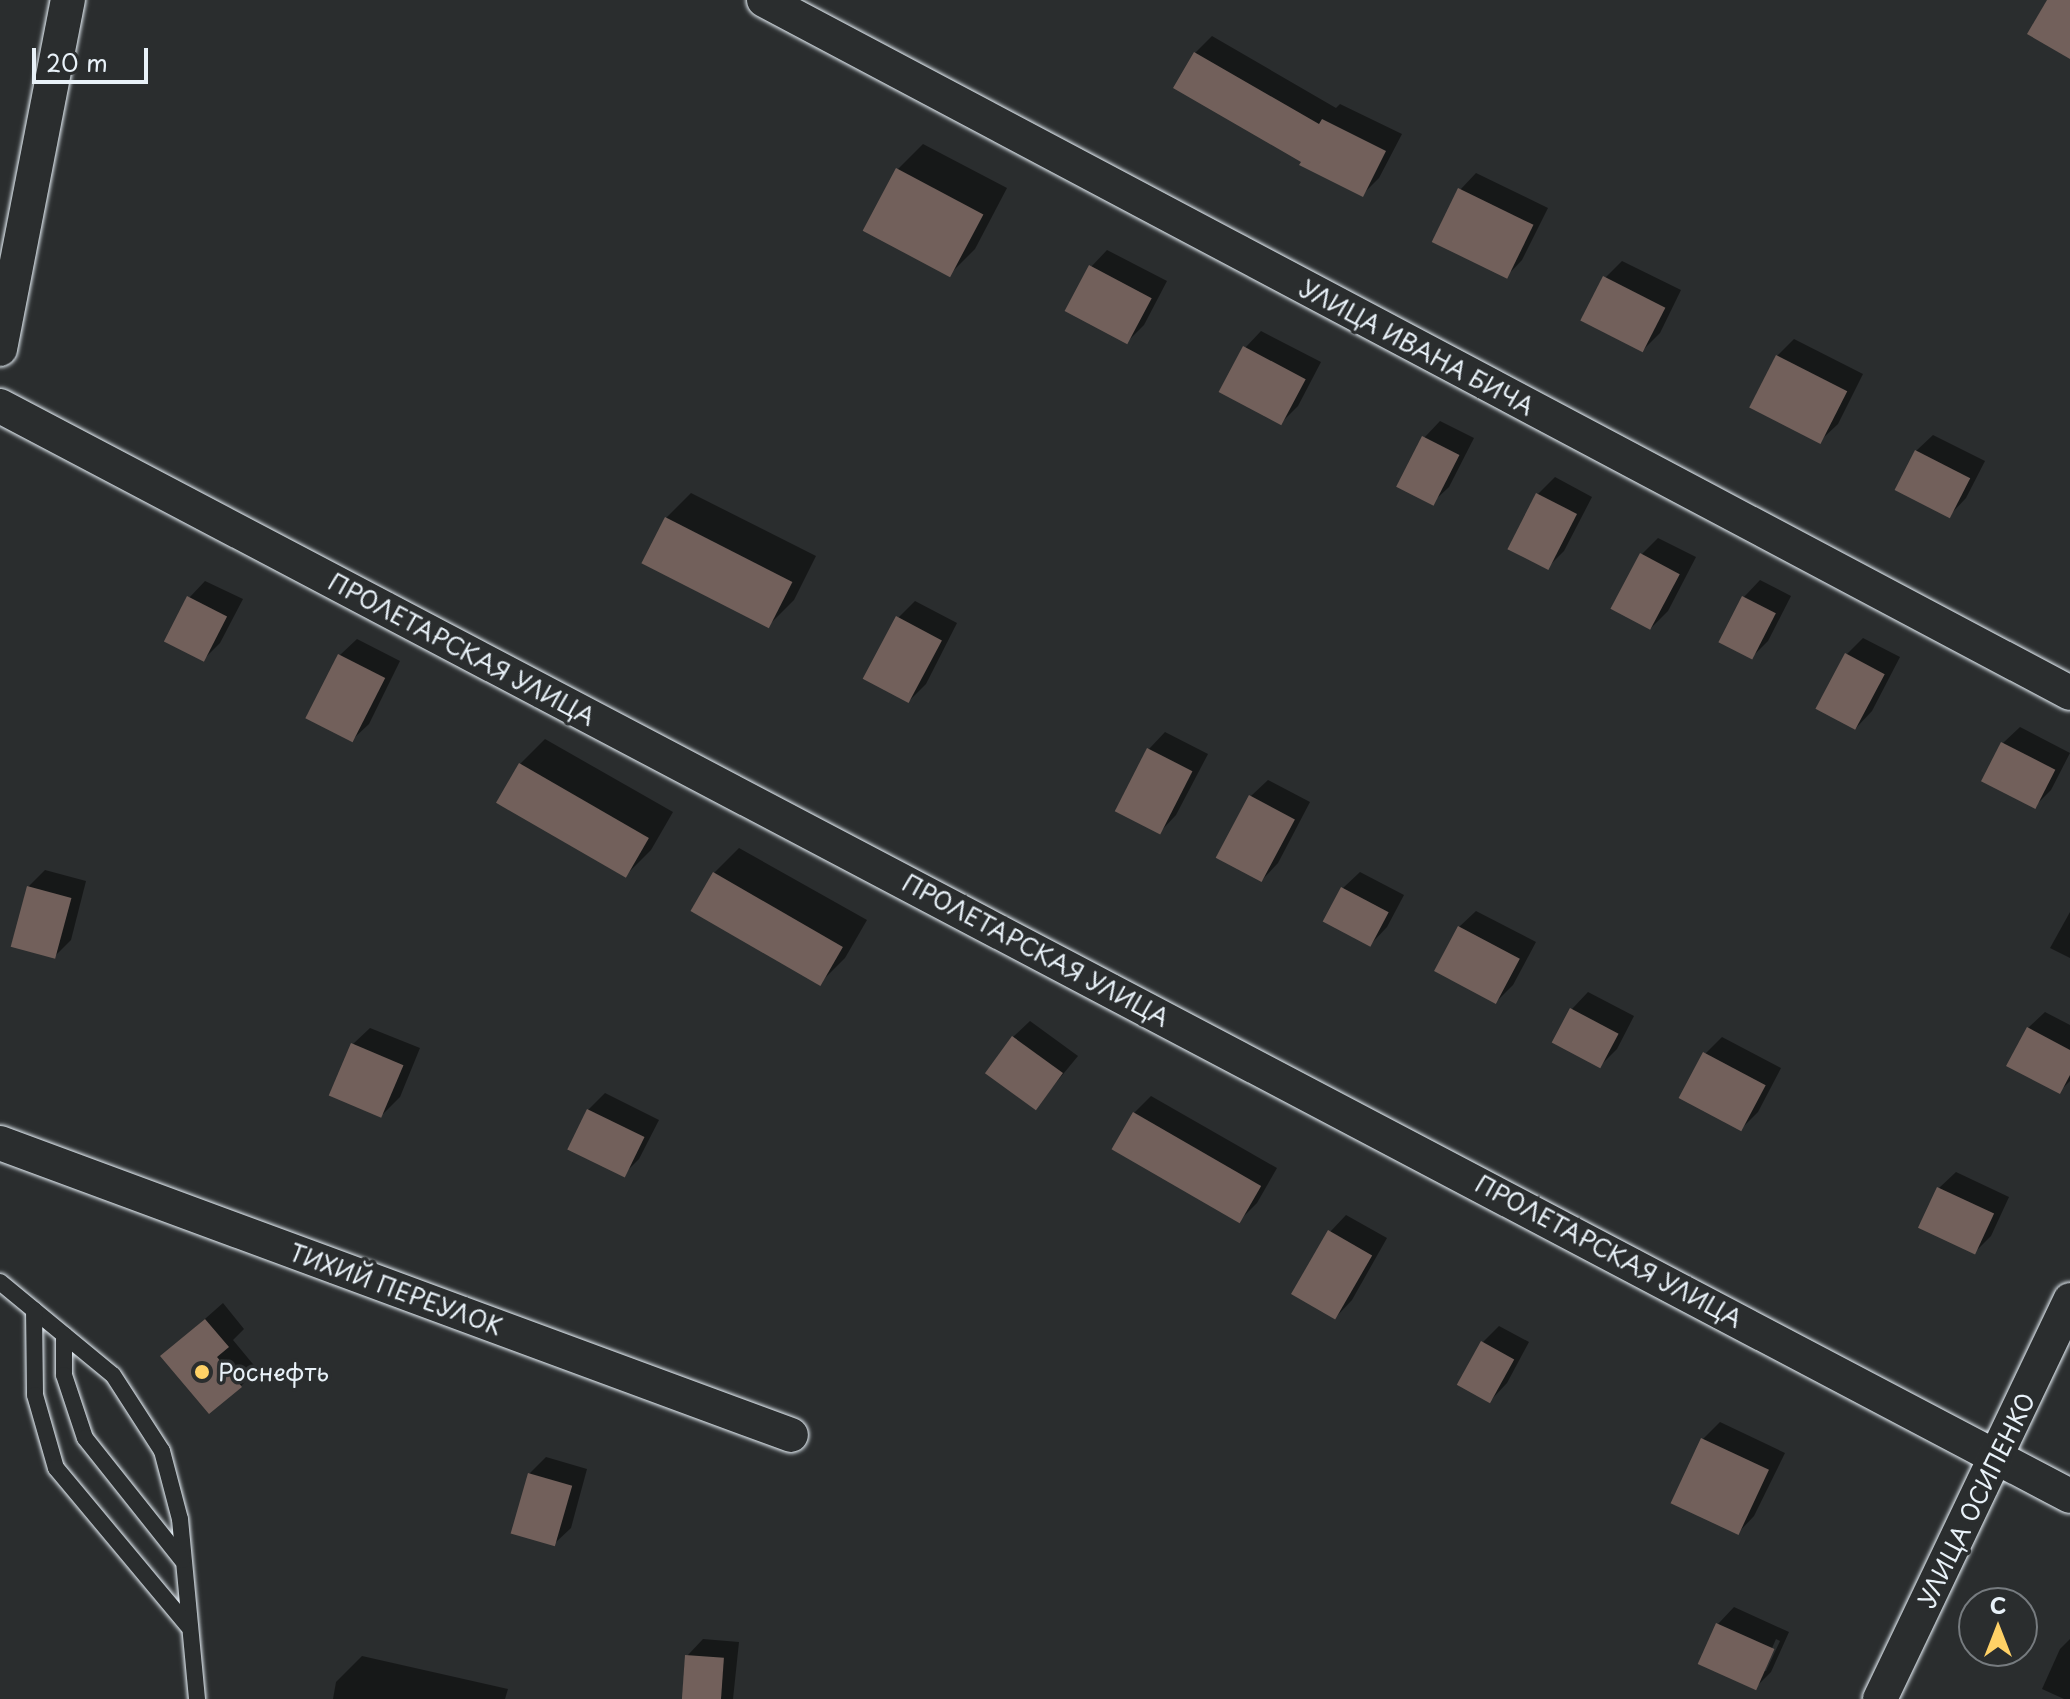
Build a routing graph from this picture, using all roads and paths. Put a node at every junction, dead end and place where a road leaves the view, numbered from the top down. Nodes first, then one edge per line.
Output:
1 (68, 0) edge
2 (764, 0) edge
3 (0, 349) edge
4 (0, 406) edge
5 (2070, 693) edge
6 (0, 1143) edge
7 (0, 1282) edge
8 (2070, 1300) edge
9 (34, 1310) junction
10 (64, 1335) junction
11 (791, 1435) dead end
12 (1998, 1455) junction
13 (2070, 1496) edge
14 (183, 1561) junction
15 (188, 1626) junction
16 (197, 1699) edge
17 (1880, 1699) edge

1 - 3 street
2 - 5 street, УЛИЦА ИВАНА БИЧА
4 - 12 street, ПРОЛЕТАРСКАЯ УЛИЦА
6 - 11 street, ТИХИЙ ПЕРЕУЛОК
7 - 9 lane
8 - 12 street, УЛИЦА ОСИПЕНКО
9 - 10 lane
9 - 15 lane
10 - 14 lane
10 - 14 lane
12 - 13 street, ПРОЛЕТАРСКАЯ УЛИЦА
12 - 17 street, УЛИЦА ОСИПЕНКО
14 - 15 lane
15 - 16 lane

